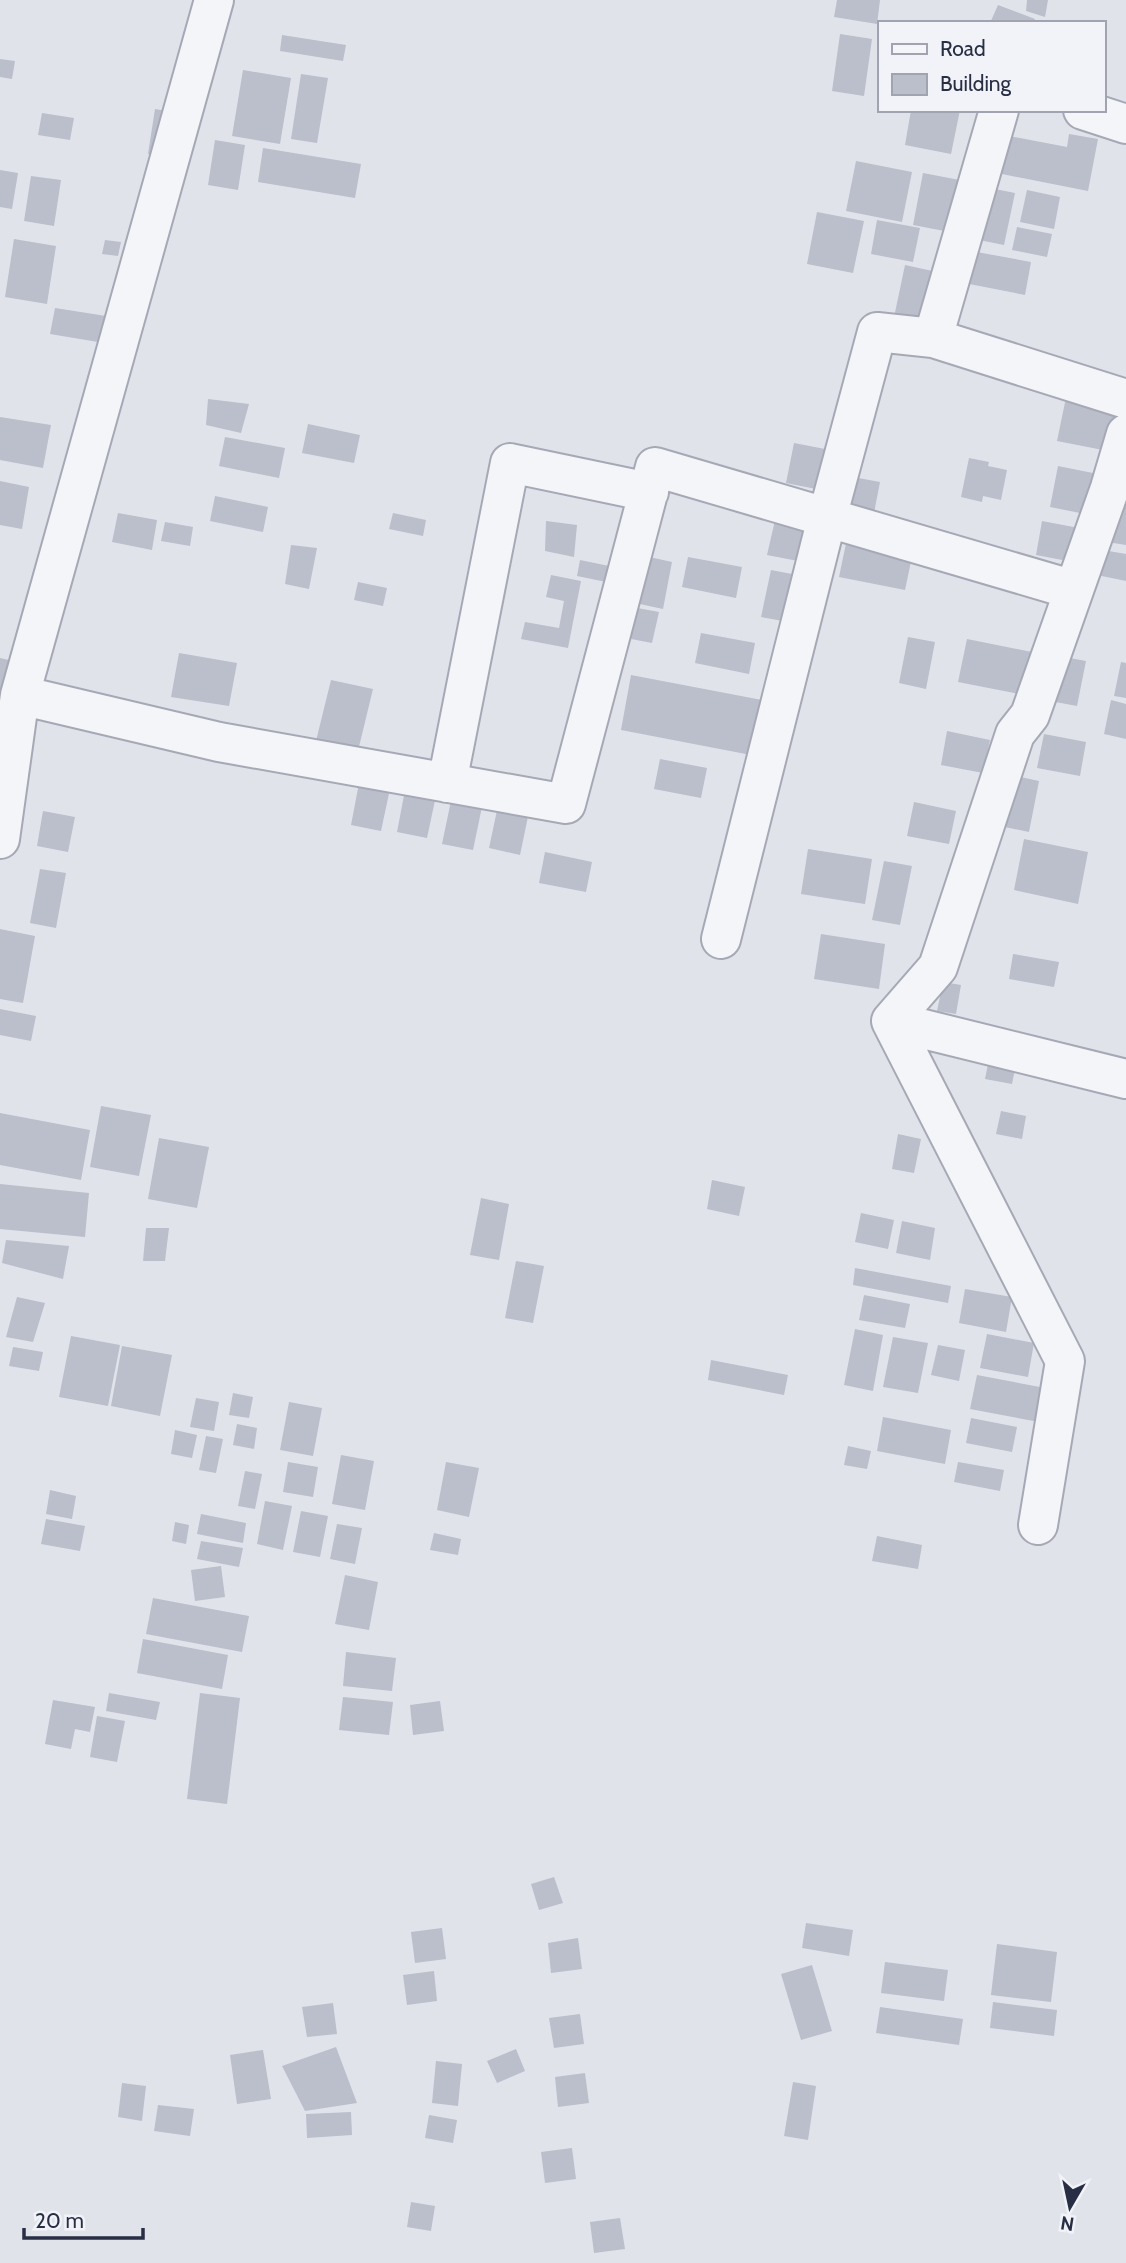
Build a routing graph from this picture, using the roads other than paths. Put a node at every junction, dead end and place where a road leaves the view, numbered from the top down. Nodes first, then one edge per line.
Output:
1 (214, 0) edge
2 (998, 112) edge
3 (1089, 112) edge
4 (1126, 124) edge
5 (933, 338) junction
6 (1126, 399) edge
7 (1126, 434) edge
8 (649, 492) junction
9 (827, 518) junction
10 (1074, 590) junction
11 (20, 695) junction
12 (447, 783) junction
13 (0, 839) edge
14 (721, 939) dead end
15 (891, 1021) junction
16 (1126, 1079) edge
17 (1038, 1525) dead end

1 - 11 street
2 - 5 street
3 - 4 street
5 - 6 street
5 - 9 street
7 - 10 street
8 - 9 street
8 - 12 street
8 - 12 street
9 - 10 street
9 - 14 street
10 - 15 street
11 - 12 street
11 - 13 street
15 - 16 street
15 - 17 street

